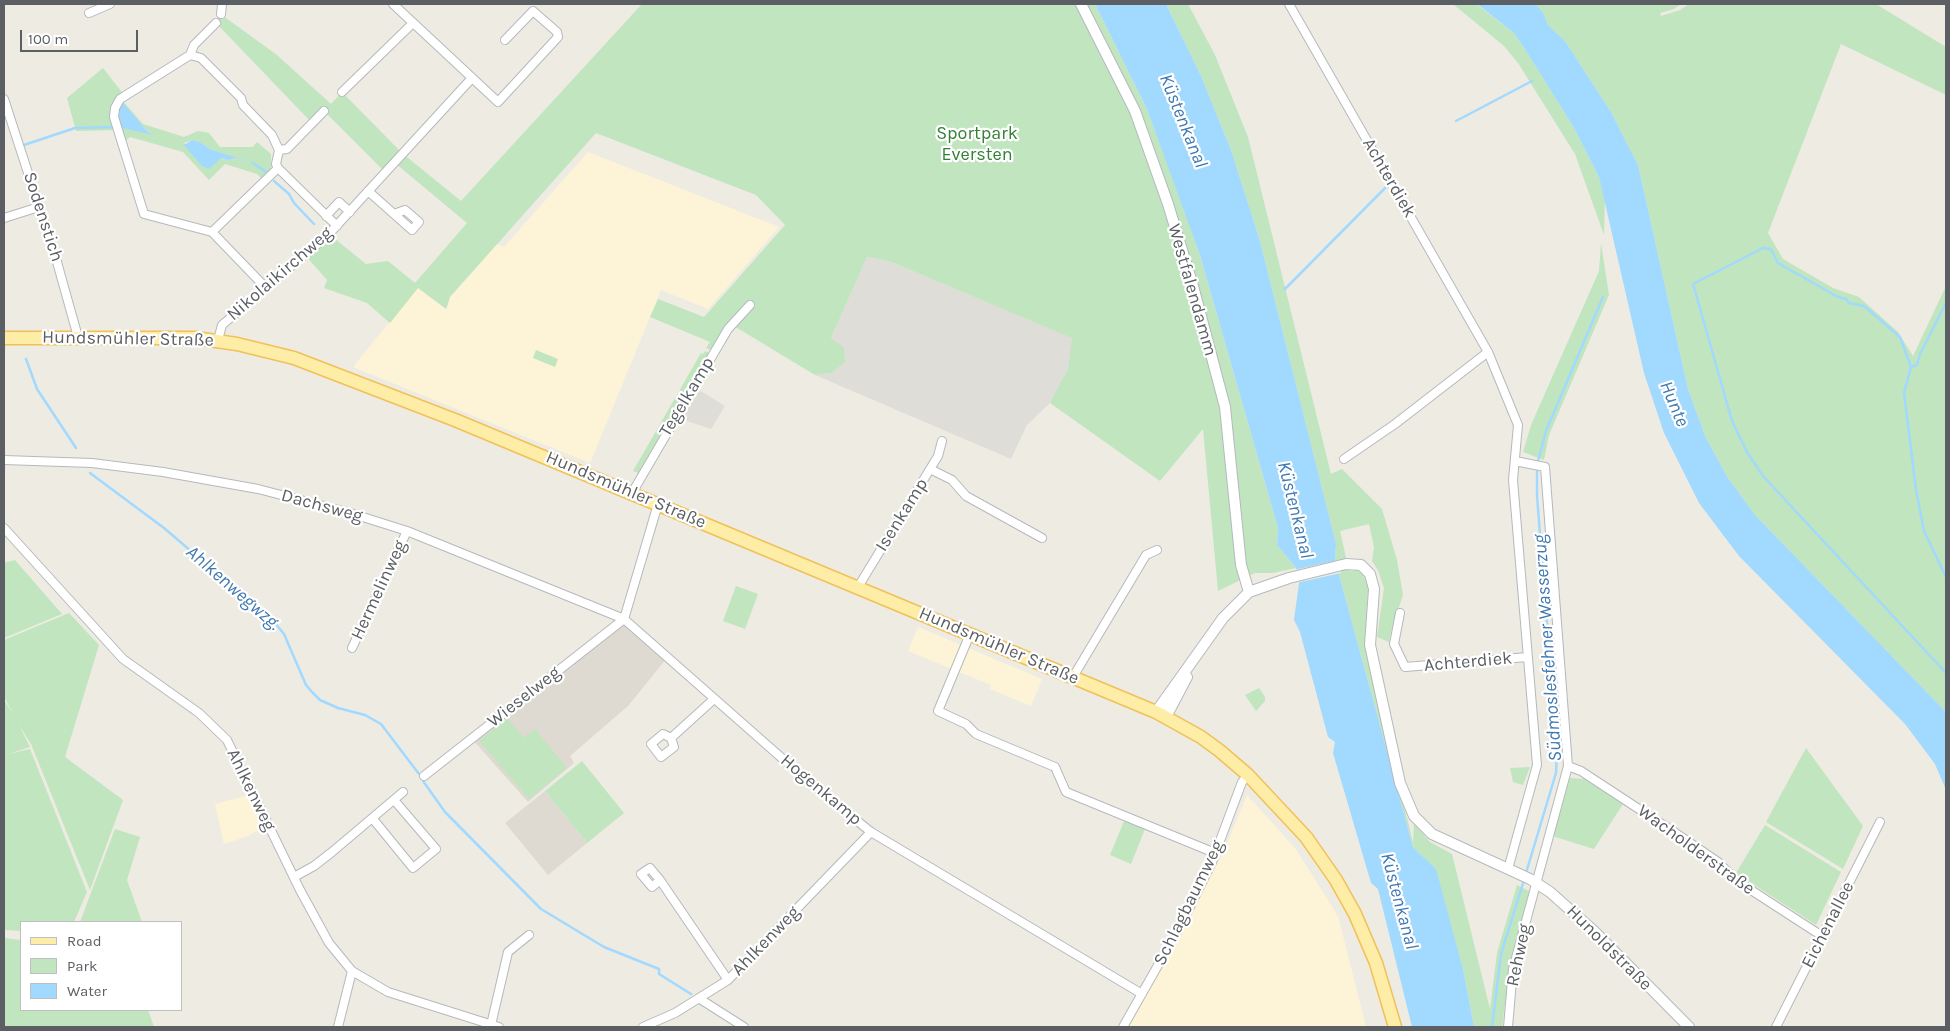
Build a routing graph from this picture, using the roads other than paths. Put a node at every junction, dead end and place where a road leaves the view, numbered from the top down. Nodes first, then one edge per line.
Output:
1 (110, 4) edge
2 (222, 4) edge
3 (393, 4) edge
4 (539, 4) edge
5 (1081, 4) edge
6 (1289, 4) edge
7 (533, 11) junction
8 (89, 13) dead end
9 (221, 14) dead end
10 (216, 23) dead end
11 (413, 23) junction
12 (504, 40) dead end
13 (190, 55) junction
14 (472, 78) junction
15 (342, 92) dead end
16 (4, 99) edge
17 (324, 111) dead end
18 (279, 150) junction
19 (278, 168) junction
20 (368, 191) junction
21 (39, 208) junction
22 (350, 212) junction
23 (394, 214) dead end
24 (326, 216) junction
25 (4, 218) edge
26 (336, 226) junction
27 (212, 232) junction
28 (266, 288) junction
29 (750, 305) dead end
30 (78, 337) junction
31 (4, 338) edge
32 (218, 340) junction
33 (1488, 352) junction
34 (942, 441) dead end
35 (1344, 459) dead end
36 (4, 460) edge
37 (1515, 461) junction
38 (930, 469) junction
39 (632, 493) junction
40 (658, 504) junction
41 (4, 528) edge
42 (407, 531) junction
43 (1042, 538) dead end
44 (1157, 550) dead end
45 (858, 587) junction
46 (1249, 592) junction
47 (1400, 613) dead end
48 (624, 620) junction
49 (970, 634) junction
50 (352, 648) dead end
51 (1528, 657) junction
52 (1072, 677) junction
53 (714, 699) junction
54 (1161, 715) junction
55 (672, 738) dead end
56 (1568, 766) junction
57 (1248, 775) junction
58 (424, 776) dead end
59 (403, 792) dead end
60 (394, 800) junction
61 (372, 819) junction
62 (1880, 822) dead end
63 (871, 832) junction
64 (1215, 853) junction
65 (1508, 869) junction
66 (294, 877) junction
67 (1527, 878) junction
68 (660, 880) dead end
69 (529, 935) dead end
70 (1822, 936) junction
71 (352, 971) junction
72 (728, 980) junction
73 (1142, 994) junction
74 (700, 999) junction
75 (495, 1026) edge
76 (338, 1027) edge
77 (643, 1027) edge
78 (744, 1027) edge
79 (1123, 1027) edge
80 (1395, 1027) edge
81 (1508, 1027) edge
82 (1689, 1027) edge
83 (1776, 1027) edge

1 - 8 street
2 - 9 street
3 - 11 street
4 - 7 street
5 - 46 street, Westfalendamm
6 - 33 street, Achterdiek
7 - 12 street
7 - 14 street
10 - 13 street
11 - 14 street
11 - 15 street
13 - 18 street
13 - 27 street
14 - 20 street, Nikolaikirchweg
16 - 21 street, Sodenstich
17 - 18 street
18 - 19 street
19 - 24 street
19 - 27 street
20 - 22 street, Nikolaikirchweg
20 - 23 street
21 - 25 street
21 - 30 street, Sodenstich
22 - 24 street, Nikolaikirchweg
22 - 26 street, Nikolaikirchweg
24 - 26 street
26 - 28 street, Nikolaikirchweg
27 - 28 street
28 - 32 street, Nikolaikirchweg
29 - 39 street, Tegelkamp
30 - 31 main road, Hundsmühler Straße
30 - 32 main road, Hundsmühler Straße
32 - 39 main road, Hundsmühler Straße
33 - 35 street
33 - 37 street, Achterdiek
34 - 38 street, Isenkamp
36 - 42 street, Dachsweg
37 - 51 street, Achterdiek
37 - 56 street, Rehweg
38 - 43 street
38 - 45 street, Isenkamp
39 - 40 main road, Hundsmühler Straße
40 - 45 main road, Hundsmühler Straße
40 - 48 street
41 - 66 street, Ahlkenweg
42 - 48 street, Dachsweg
42 - 50 street, Hermelinweg
44 - 52 street
45 - 49 main road, Hundsmühler Straße
46 - 54 street
46 - 65 street
47 - 51 street, Achterdiek
48 - 53 street, Hogenkamp
48 - 58 street, Wieselweg
49 - 52 main road, Hundsmühler Straße
49 - 64 street
51 - 65 street, Achterdiek
52 - 54 main road, Hundsmühler Straße
53 - 55 street
53 - 63 street, Hogenkamp
54 - 57 main road, Hundsmühler Straße
56 - 67 street, Rehweg
56 - 70 street, Wacholderstraße
57 - 64 street, Schlagbaumweg
57 - 80 main road, Hundsmühler Straße
59 - 60 street
60 - 61 street
60 - 61 street
61 - 66 street
62 - 70 street, Eichenallee
63 - 72 street, Ahlkenweg
63 - 73 street, Hogenkamp
64 - 73 street, Schlagbaumweg
65 - 67 street
66 - 71 street, Ahlkenweg
67 - 81 street, Rehweg
67 - 82 street, Hunoldstraße
68 - 72 street
69 - 75 street
70 - 83 street, Eichenallee
71 - 75 street, Ahlkenweg
71 - 76 street
72 - 74 street, Ahlkenweg
73 - 79 street, Schlagbaumweg
74 - 77 street, Ahlkenweg
74 - 78 street

